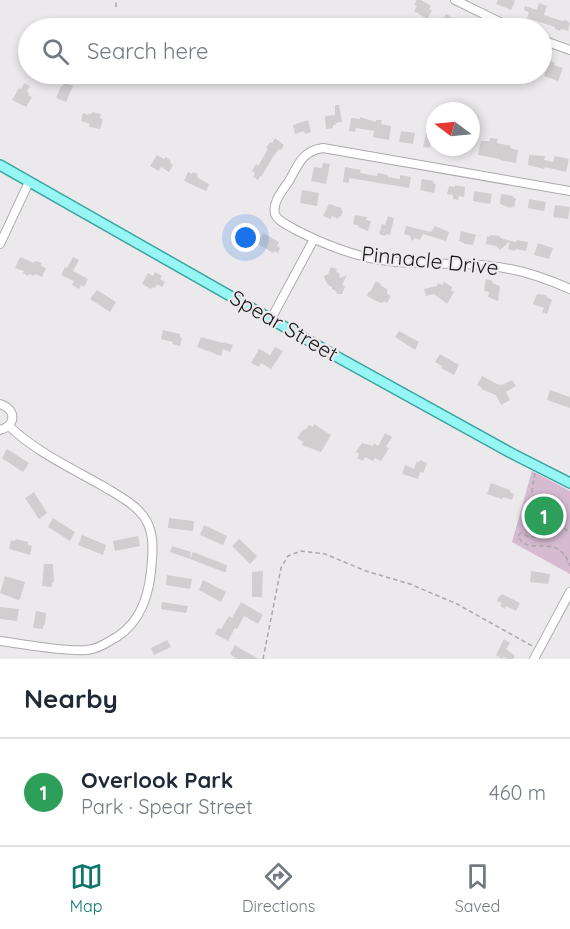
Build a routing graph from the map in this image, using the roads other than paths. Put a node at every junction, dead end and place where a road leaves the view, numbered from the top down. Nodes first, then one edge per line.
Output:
1 (455, 0) edge
2 (492, 18) edge
3 (552, 44) edge
4 (570, 50) edge
5 (0, 165) edge
6 (29, 182) junction
7 (570, 191) edge
8 (314, 239) junction
9 (0, 244) edge
10 (570, 289) edge
11 (271, 319) junction
12 (0, 404) edge
13 (9, 426) junction
14 (0, 430) edge
15 (570, 483) edge
16 (570, 592) edge
17 (0, 641) edge
18 (534, 659) edge

1 - 2 street
3 - 4 street
5 - 6 main road, Spear Street
6 - 9 street
6 - 11 main road, Spear Street
7 - 8 street, Pinnacle Drive
8 - 10 street, Pinnacle Drive
8 - 11 street
11 - 15 main road, Spear Street
12 - 13 street
13 - 14 street
13 - 17 street
16 - 18 street

